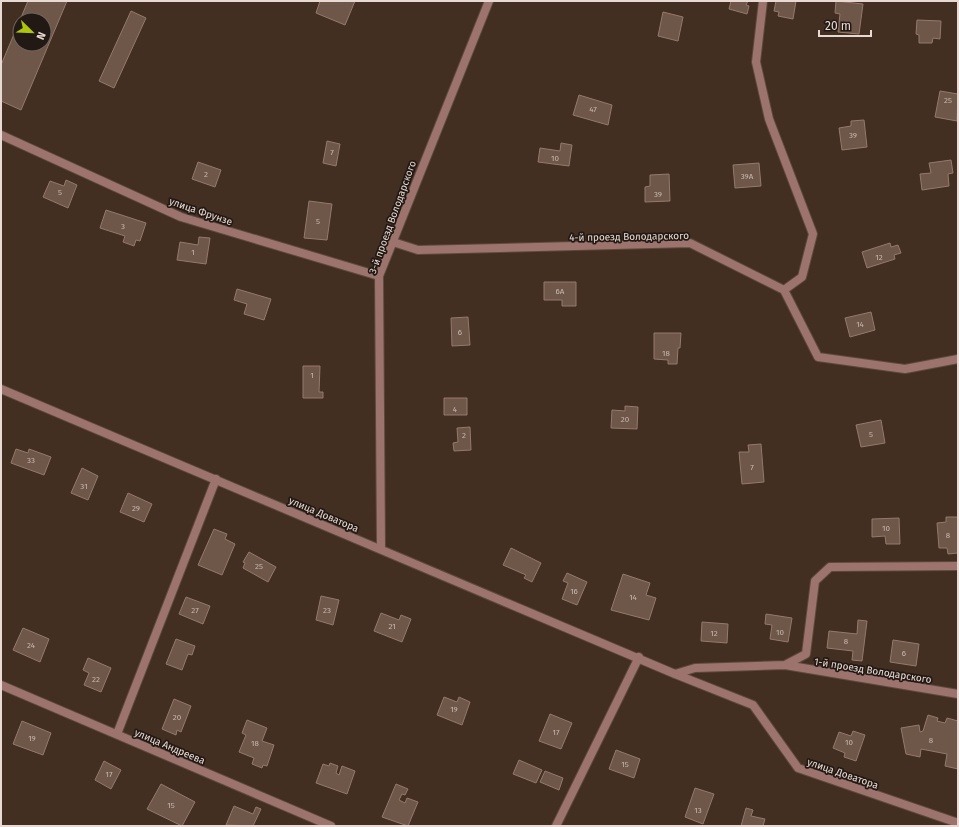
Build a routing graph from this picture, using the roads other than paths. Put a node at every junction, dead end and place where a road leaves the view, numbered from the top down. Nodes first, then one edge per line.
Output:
1 (489, 1) edge
2 (764, 1) edge
3 (1, 135) edge
4 (392, 242) junction
5 (379, 276) junction
6 (784, 290) junction
7 (958, 359) edge
8 (1, 389) edge
9 (216, 479) junction
10 (381, 549) junction
11 (958, 566) edge
12 (639, 657) junction
13 (785, 665) junction
14 (675, 674) junction
15 (1, 685) edge
16 (958, 694) edge
17 (117, 734) junction
18 (958, 822) edge
19 (331, 826) edge
20 (556, 826) edge

1 - 4 street, 3-й проезд Володарского
2 - 6 street
3 - 5 street, улица Фрунзе
4 - 5 street, 3-й проезд Володарского
4 - 6 street, 4-й проезд Володарского
5 - 10 street, 3-й проезд Володарского
6 - 7 street
8 - 9 street, улица Доватора
9 - 10 street, улица Доватора
9 - 17 street
10 - 12 street, улица Доватора
11 - 13 street
12 - 14 street, улица Доватора
12 - 20 street
13 - 14 street
13 - 16 street, 1-й проезд Володарского
14 - 18 street, улица Доватора
15 - 17 street, улица Андреева
17 - 19 street, улица Андреева

